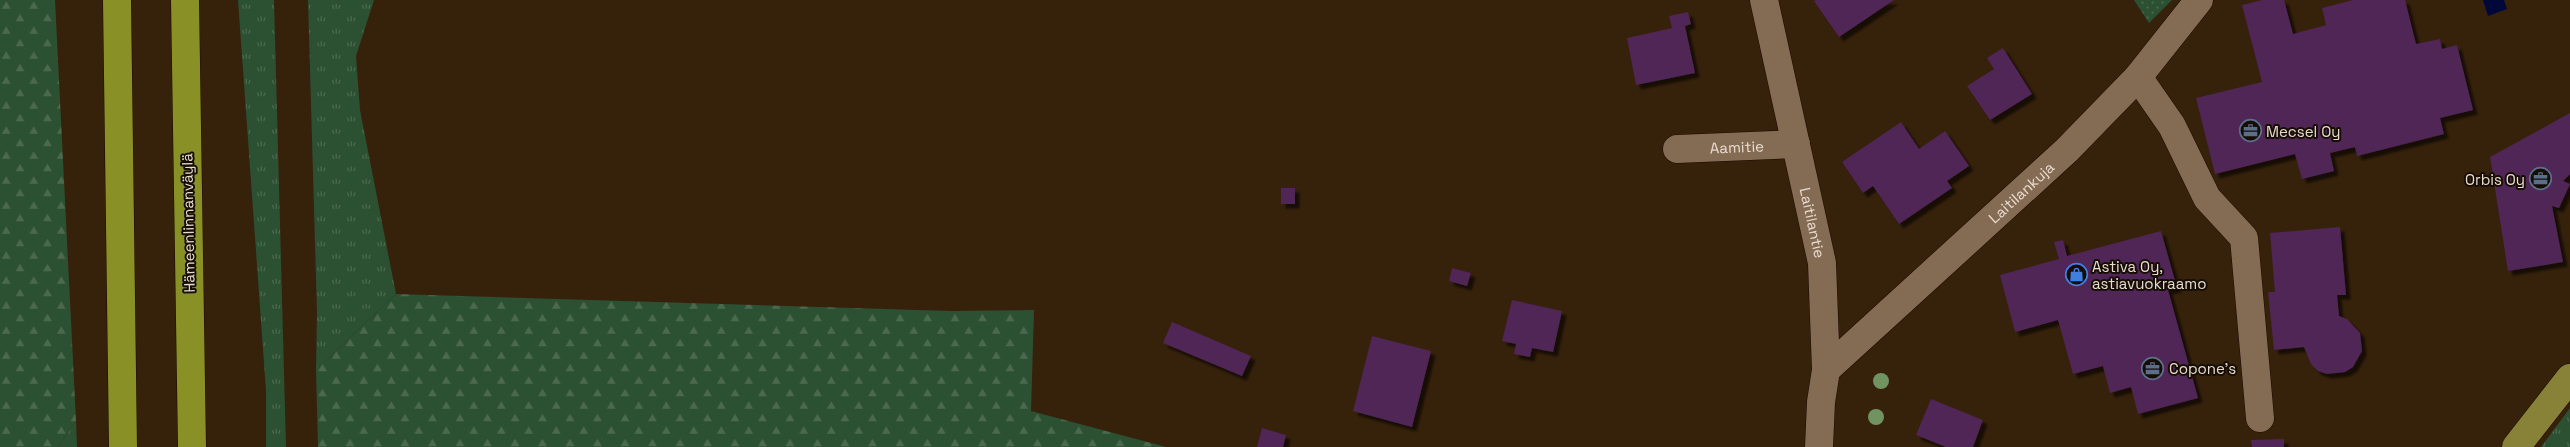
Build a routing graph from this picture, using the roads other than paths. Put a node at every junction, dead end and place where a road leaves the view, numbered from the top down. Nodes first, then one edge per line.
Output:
1 (117, 0) edge
2 (185, 0) edge
3 (1764, 0) edge
4 (2199, 0) edge
5 (2138, 77) junction
6 (1796, 144) junction
7 (1677, 149) dead end
8 (1826, 370) junction
9 (2570, 378) edge
10 (2260, 418) dead end
11 (123, 447) edge
12 (192, 447) edge
13 (1820, 447) edge
14 (2516, 447) edge

1 - 11 highway
2 - 12 highway, Hämeenlinnanväylä
3 - 6 street, Laitilantie
4 - 5 street, Laitilankuja
5 - 8 street, Laitilankuja
5 - 10 street
6 - 7 street, Aamitie
6 - 8 street, Laitilantie
8 - 13 street, Laitilantie
9 - 14 main road

